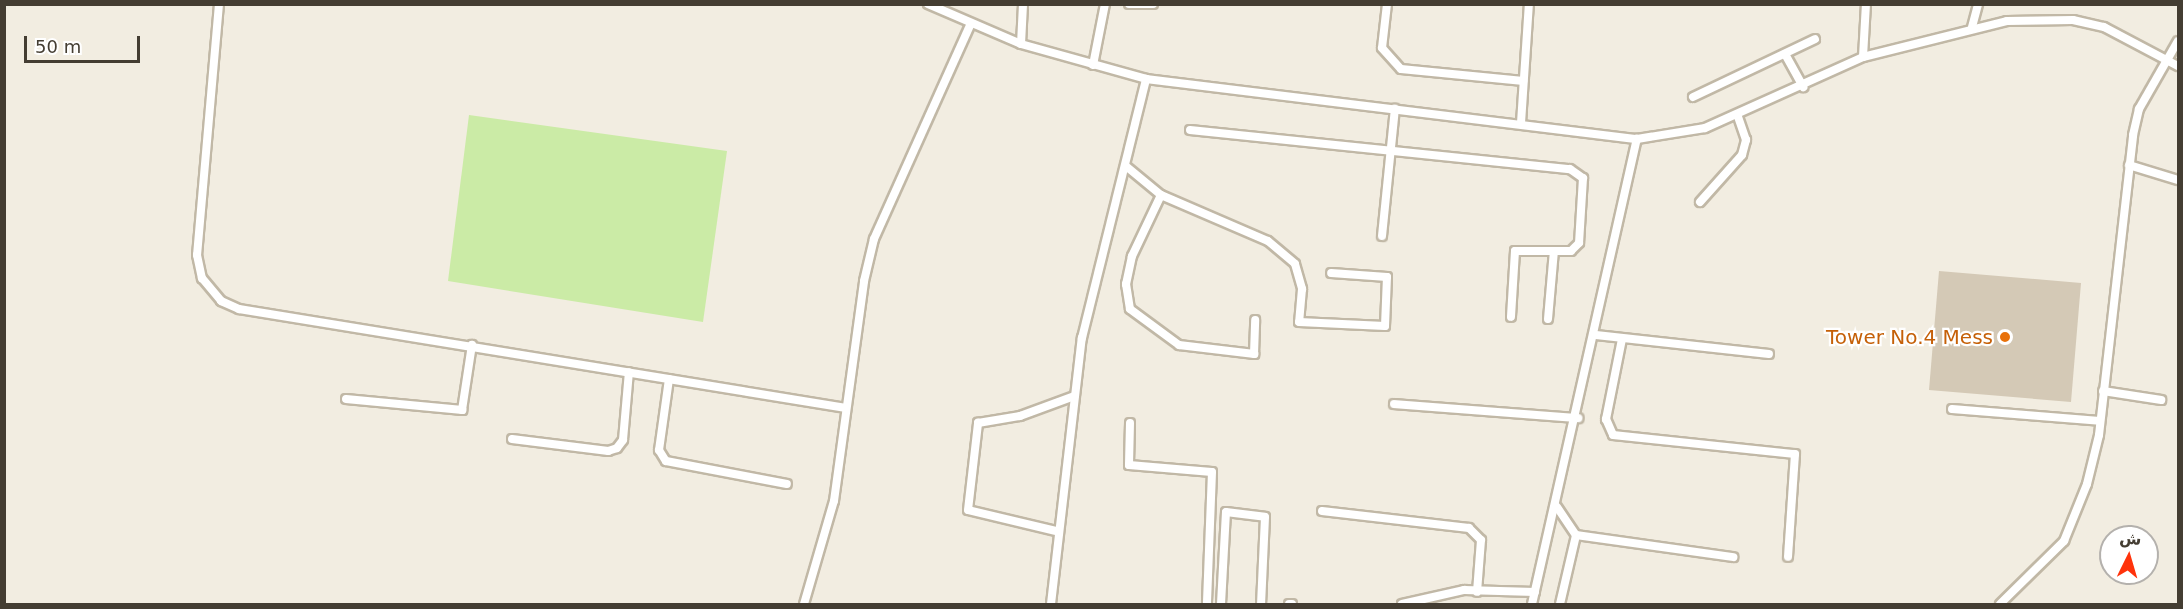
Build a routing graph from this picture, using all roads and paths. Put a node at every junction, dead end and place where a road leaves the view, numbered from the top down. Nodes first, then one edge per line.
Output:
1 (219, 4) edge
2 (928, 4) edge
3 (1023, 4) edge
4 (1105, 4) edge
5 (1129, 4) edge
6 (1153, 4) edge
7 (1387, 4) edge
8 (1529, 4) edge
9 (1866, 4) edge
10 (1978, 4) edge
11 (970, 25) junction
12 (1972, 27) junction
13 (1815, 39) dead end
14 (2178, 41) edge
15 (1021, 45) junction
16 (1785, 54) junction
17 (1863, 57) junction
18 (2169, 58) junction
19 (1093, 65) junction
20 (2178, 66) edge
21 (1146, 79) junction
22 (1523, 81) junction
23 (1803, 87) junction
24 (1693, 97) dead end
25 (1395, 109) junction
26 (1738, 117) junction
27 (1521, 123) junction
28 (1191, 130) dead end
29 (1637, 139) junction
30 (1393, 152) junction
31 (2129, 165) junction
32 (1127, 167) junction
33 (2178, 180) edge
34 (1161, 195) junction
35 (1700, 202) dead end
36 (1382, 236) dead end
37 (1554, 251) junction
38 (1331, 273) dead end
39 (1511, 317) dead end
40 (1548, 319) dead end
41 (1255, 320) dead end
42 (1596, 335) junction
43 (1622, 339) junction
44 (472, 345) junction
45 (1768, 354) dead end
46 (630, 372) junction
47 (669, 379) junction
48 (2103, 391) junction
49 (1074, 396) junction
50 (346, 399) dead end
51 (2161, 400) dead end
52 (1394, 404) dead end
53 (846, 408) junction
54 (1952, 409) dead end
55 (1578, 418) junction
56 (2100, 422) junction
57 (1130, 423) dead end
58 (512, 439) dead end
59 (787, 484) dead end
60 (1557, 507) junction
61 (1322, 512) dead end
62 (1056, 531) junction
63 (1576, 535) junction
64 (1733, 557) dead end
65 (1788, 557) dead end
66 (1477, 592) junction
67 (1535, 592) junction
68 (804, 604) edge
69 (1052, 604) edge
70 (1207, 604) edge
71 (1221, 604) edge
72 (1261, 604) edge
73 (1402, 604) edge
74 (1533, 604) edge
75 (1560, 604) edge
76 (2000, 604) edge

1 - 44 lane
2 - 11 lane
3 - 15 lane
4 - 19 lane
5 - 6 lane
7 - 22 lane
8 - 22 lane
9 - 17 lane
10 - 12 lane
11 - 15 lane
11 - 53 lane
12 - 17 lane
12 - 18 lane
13 - 16 lane
14 - 18 lane
15 - 19 lane
16 - 23 lane
16 - 24 lane
17 - 23 lane
18 - 20 lane
18 - 31 lane
19 - 21 lane
21 - 25 lane
21 - 32 lane
22 - 27 lane
23 - 26 lane
25 - 27 lane
25 - 30 lane
26 - 29 lane
26 - 35 lane
27 - 29 lane
28 - 30 lane
29 - 42 lane
30 - 36 lane
30 - 37 lane
31 - 33 lane
31 - 48 lane
32 - 34 lane
32 - 49 lane
34 - 38 lane
34 - 41 lane
37 - 39 lane
37 - 40 lane
42 - 43 lane
42 - 55 lane
43 - 45 lane
43 - 65 lane
44 - 46 lane
44 - 50 lane
46 - 47 lane
46 - 58 lane
47 - 53 lane
47 - 59 lane
48 - 51 lane
48 - 56 lane
49 - 62 lane
49 - 62 lane
52 - 55 lane
53 - 68 lane
54 - 56 lane
55 - 60 lane
56 - 76 lane
57 - 70 lane
60 - 63 lane
60 - 67 lane
61 - 66 lane
62 - 69 lane
63 - 64 lane
63 - 75 lane
66 - 67 lane
66 - 73 lane
67 - 74 lane
71 - 72 lane

